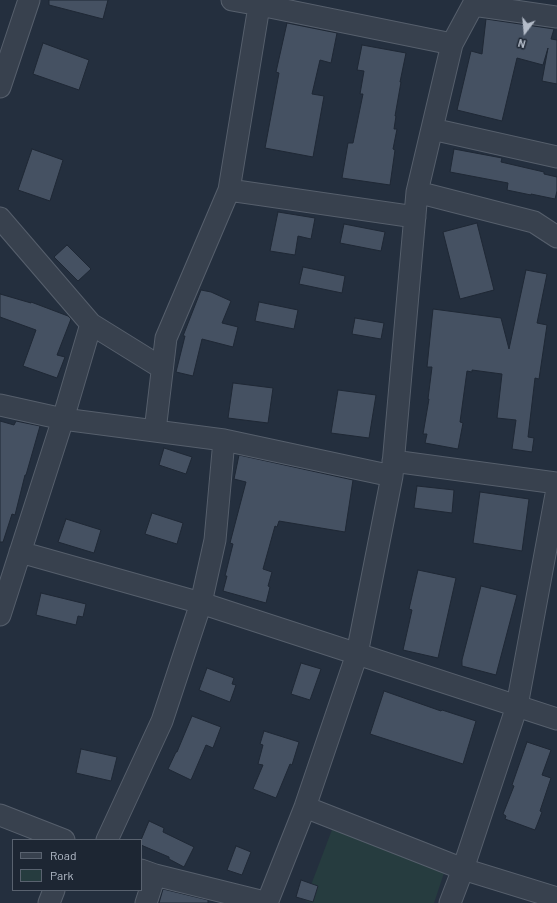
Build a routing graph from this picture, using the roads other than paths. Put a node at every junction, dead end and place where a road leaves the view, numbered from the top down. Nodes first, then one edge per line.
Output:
1 (29, 0) edge
2 (232, 0) edge
3 (260, 2) edge
4 (477, 3) edge
5 (557, 17) edge
6 (452, 44) junction
7 (0, 87) edge
8 (432, 129) junction
9 (557, 157) edge
10 (229, 190) junction
11 (417, 192) junction
12 (415, 217) junction
13 (0, 218) edge
14 (557, 237) edge
15 (91, 324) junction
16 (162, 368) junction
17 (0, 405) edge
18 (63, 419) junction
19 (155, 431) junction
20 (224, 440) junction
21 (393, 468) junction
22 (557, 483) edge
23 (557, 489) edge
24 (20, 552) junction
25 (201, 603) junction
26 (0, 615) edge
27 (357, 654) junction
28 (517, 706) junction
29 (557, 720) edge
30 (305, 807) junction
31 (0, 815) edge
32 (61, 839) edge
33 (107, 839) edge
34 (463, 869) junction
35 (148, 873) edge
36 (54, 891) edge
37 (557, 898) edge
38 (50, 903) edge
39 (146, 903) edge
40 (268, 903) edge
41 (450, 903) edge

1 - 7 street
2 - 3 street
3 - 6 street
3 - 10 street
4 - 5 street
4 - 6 street
6 - 8 street
8 - 9 street
8 - 11 street
10 - 12 street
10 - 16 street
11 - 12 street
11 - 14 street
12 - 21 street
13 - 15 street
15 - 16 street
15 - 18 street
16 - 19 street
17 - 18 street
18 - 19 street
18 - 24 street
19 - 20 street
20 - 21 street
20 - 25 street
21 - 22 street
21 - 27 street
23 - 28 street
24 - 25 street
24 - 26 street
25 - 27 street
25 - 33 street
27 - 28 street
27 - 30 street
28 - 29 street
28 - 34 street
30 - 34 street
30 - 40 street
31 - 32 street
34 - 37 street
34 - 41 street
35 - 39 street
35 - 40 street
36 - 38 street

